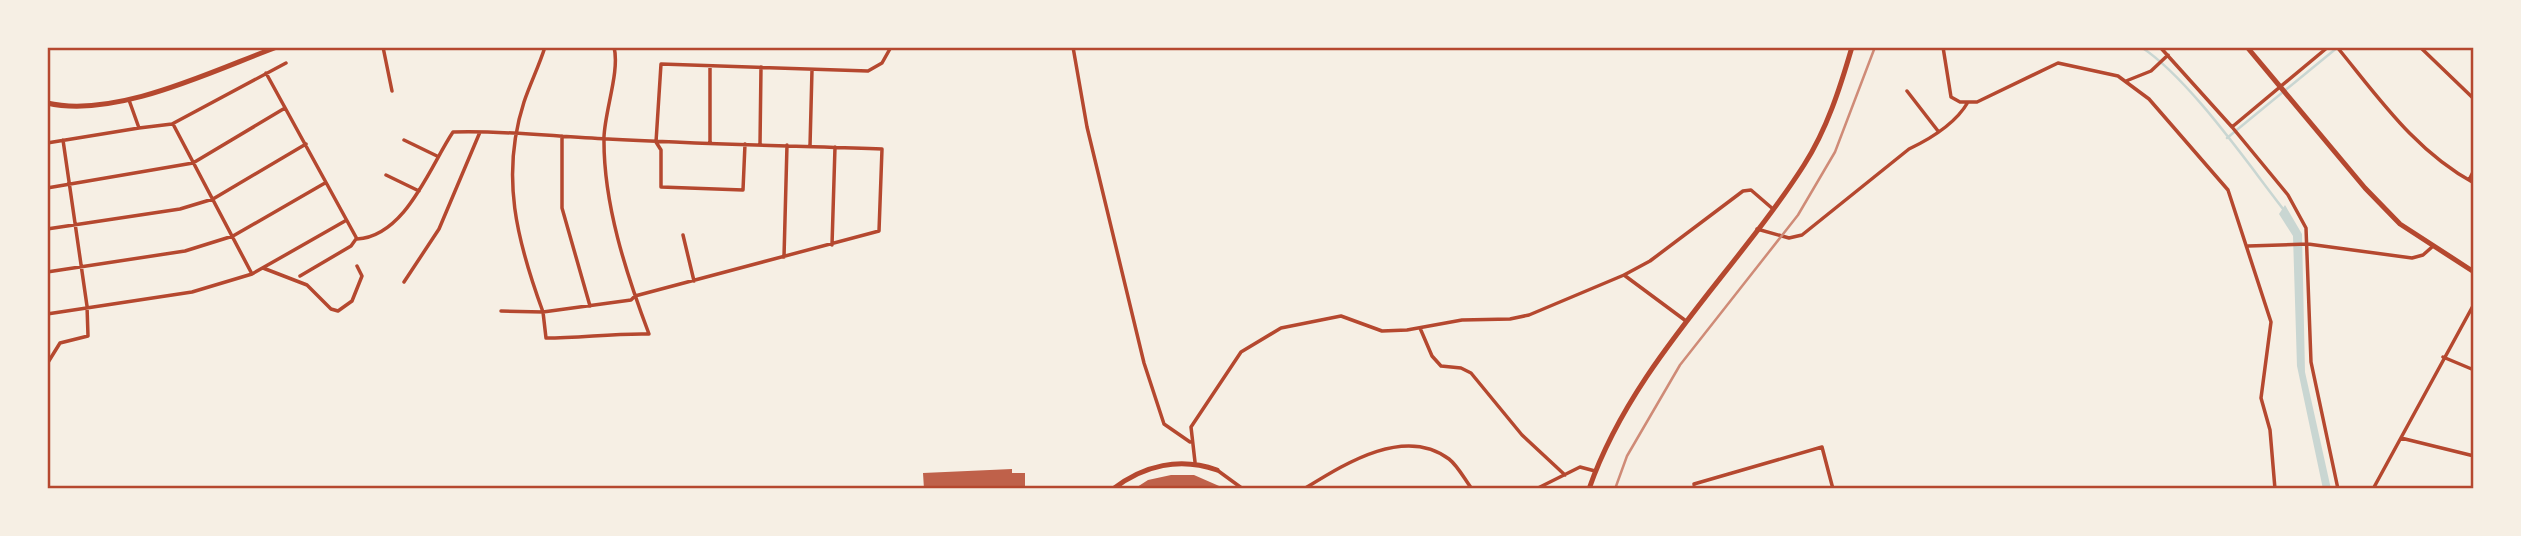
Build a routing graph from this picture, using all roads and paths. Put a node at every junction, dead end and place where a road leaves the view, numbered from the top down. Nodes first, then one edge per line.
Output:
1 (278, 47) edge
2 (383, 47) edge
3 (545, 47) edge
4 (614, 47) edge
5 (891, 47) edge
6 (1073, 47) edge
7 (1852, 47) edge
8 (1943, 47) edge
9 (2160, 47) edge
10 (2247, 47) edge
11 (2328, 47) edge
12 (2337, 47) edge
13 (2420, 47) edge
14 (2167, 56) junction
15 (286, 63) dead end
16 (710, 66) junction
17 (761, 67) junction
18 (812, 70) junction
19 (266, 73) junction
20 (2126, 81) junction
21 (2281, 87) junction
22 (1907, 91) dead end
23 (392, 92) dead end
24 (2474, 99) edge
25 (130, 100) junction
26 (1968, 102) junction
27 (47, 103) edge
28 (285, 108) junction
29 (172, 124) junction
30 (2232, 127) junction
31 (139, 128) junction
32 (481, 131) junction
33 (1938, 131) junction
34 (517, 133) junction
35 (562, 136) junction
36 (604, 139) junction
37 (63, 140) junction
38 (404, 140) dead end
39 (656, 142) junction
40 (47, 143) edge
41 (710, 143) junction
42 (306, 144) junction
43 (745, 144) junction
44 (760, 145) junction
45 (787, 145) junction
46 (810, 146) junction
47 (835, 147) junction
48 (437, 156) junction
49 (194, 163) junction
50 (2474, 170) edge
51 (386, 175) dead end
52 (2469, 180) junction
53 (325, 183) junction
54 (2474, 183) edge
55 (70, 184) junction
56 (47, 188) edge
57 (419, 191) junction
58 (213, 199) junction
59 (1773, 209) junction
60 (345, 221) junction
61 (76, 223) junction
62 (47, 229) edge
63 (1757, 229) junction
64 (683, 235) dead end
65 (233, 236) junction
66 (357, 239) junction
67 (2308, 244) junction
68 (832, 245) junction
69 (2248, 246) junction
70 (2432, 247) junction
71 (784, 257) junction
72 (81, 264) junction
73 (357, 266) dead end
74 (263, 268) junction
75 (47, 272) edge
76 (2474, 272) edge
77 (252, 274) junction
78 (1624, 275) junction
79 (300, 276) dead end
80 (694, 281) junction
81 (404, 282) dead end
82 (635, 296) junction
83 (2474, 304) edge
84 (87, 306) junction
85 (590, 306) junction
86 (501, 311) dead end
87 (543, 312) junction
88 (47, 314) edge
89 (1688, 322) junction
90 (1420, 328) junction
91 (2443, 358) junction
92 (47, 364) edge
93 (2474, 370) edge
94 (2401, 438) junction
95 (1190, 442) junction
96 (2474, 456) edge
97 (1195, 462) junction
98 (1217, 470) joint
99 (1595, 471) junction
100 (1564, 475) junction
101 (1113, 489) edge
102 (1243, 489) edge
103 (1304, 489) edge
104 (1472, 489) edge
105 (1536, 489) edge
106 (1589, 489) edge
107 (1695, 489) edge
108 (1833, 489) edge
109 (2274, 489) edge
110 (2338, 489) edge
111 (2373, 489) edge

1 - 25 street
2 - 23 street
3 - 34 street
4 - 36 street
5 - 18 street
6 - 95 street
7 - 59 street
8 - 26 street
9 - 14 street
10 - 21 street
11 - 21 street
12 - 52 street
13 - 24 street
14 - 20 street
14 - 30 street
15 - 19 street
16 - 17 street
16 - 39 street
16 - 41 street
17 - 18 street
17 - 44 street
18 - 46 street
19 - 28 street
19 - 29 street
20 - 26 street
20 - 69 street
21 - 30 street
21 - 70 street
22 - 33 street
25 - 27 street
25 - 31 street
26 - 33 street
28 - 42 street
28 - 49 street
29 - 31 street
29 - 49 street
30 - 67 street
31 - 37 street
32 - 34 street
32 - 48 street
32 - 81 street
33 - 63 street
34 - 35 street
34 - 87 street
35 - 36 street
35 - 85 street
36 - 39 street
36 - 82 street
37 - 40 street
37 - 55 street
38 - 48 street
39 - 41 street
39 - 43 street
41 - 43 street
42 - 53 street
42 - 58 street
43 - 44 street
44 - 45 street
45 - 46 street
45 - 71 street
46 - 47 street
47 - 68 street
47 - 68 street
48 - 57 street
49 - 55 street
49 - 58 street
50 - 52 street
51 - 57 street
52 - 54 street
53 - 60 street
53 - 65 street
55 - 56 street
55 - 61 street
57 - 66 street
58 - 61 street
58 - 65 street
59 - 63 street
59 - 78 street
60 - 66 street
60 - 74 street
61 - 62 street
61 - 72 street
63 - 89 street
64 - 80 street
65 - 72 street
65 - 77 street
66 - 79 street
67 - 69 street
67 - 70 street
67 - 110 street
68 - 71 street
69 - 109 street
70 - 76 street
71 - 80 street
72 - 75 street
72 - 84 street
73 - 74 street
74 - 77 street
77 - 84 street
78 - 89 street
78 - 90 street
80 - 82 street
82 - 85 street
82 - 87 street
83 - 91 street
84 - 88 street
84 - 92 street
85 - 87 street
86 - 87 street
89 - 99 street
90 - 95 street
90 - 100 street
91 - 93 street
91 - 94 street
94 - 96 street
94 - 111 street
95 - 97 street
97 - 98 street
97 - 101 street
98 - 102 street
99 - 100 street
99 - 106 street
100 - 105 street
103 - 104 street
107 - 108 street

